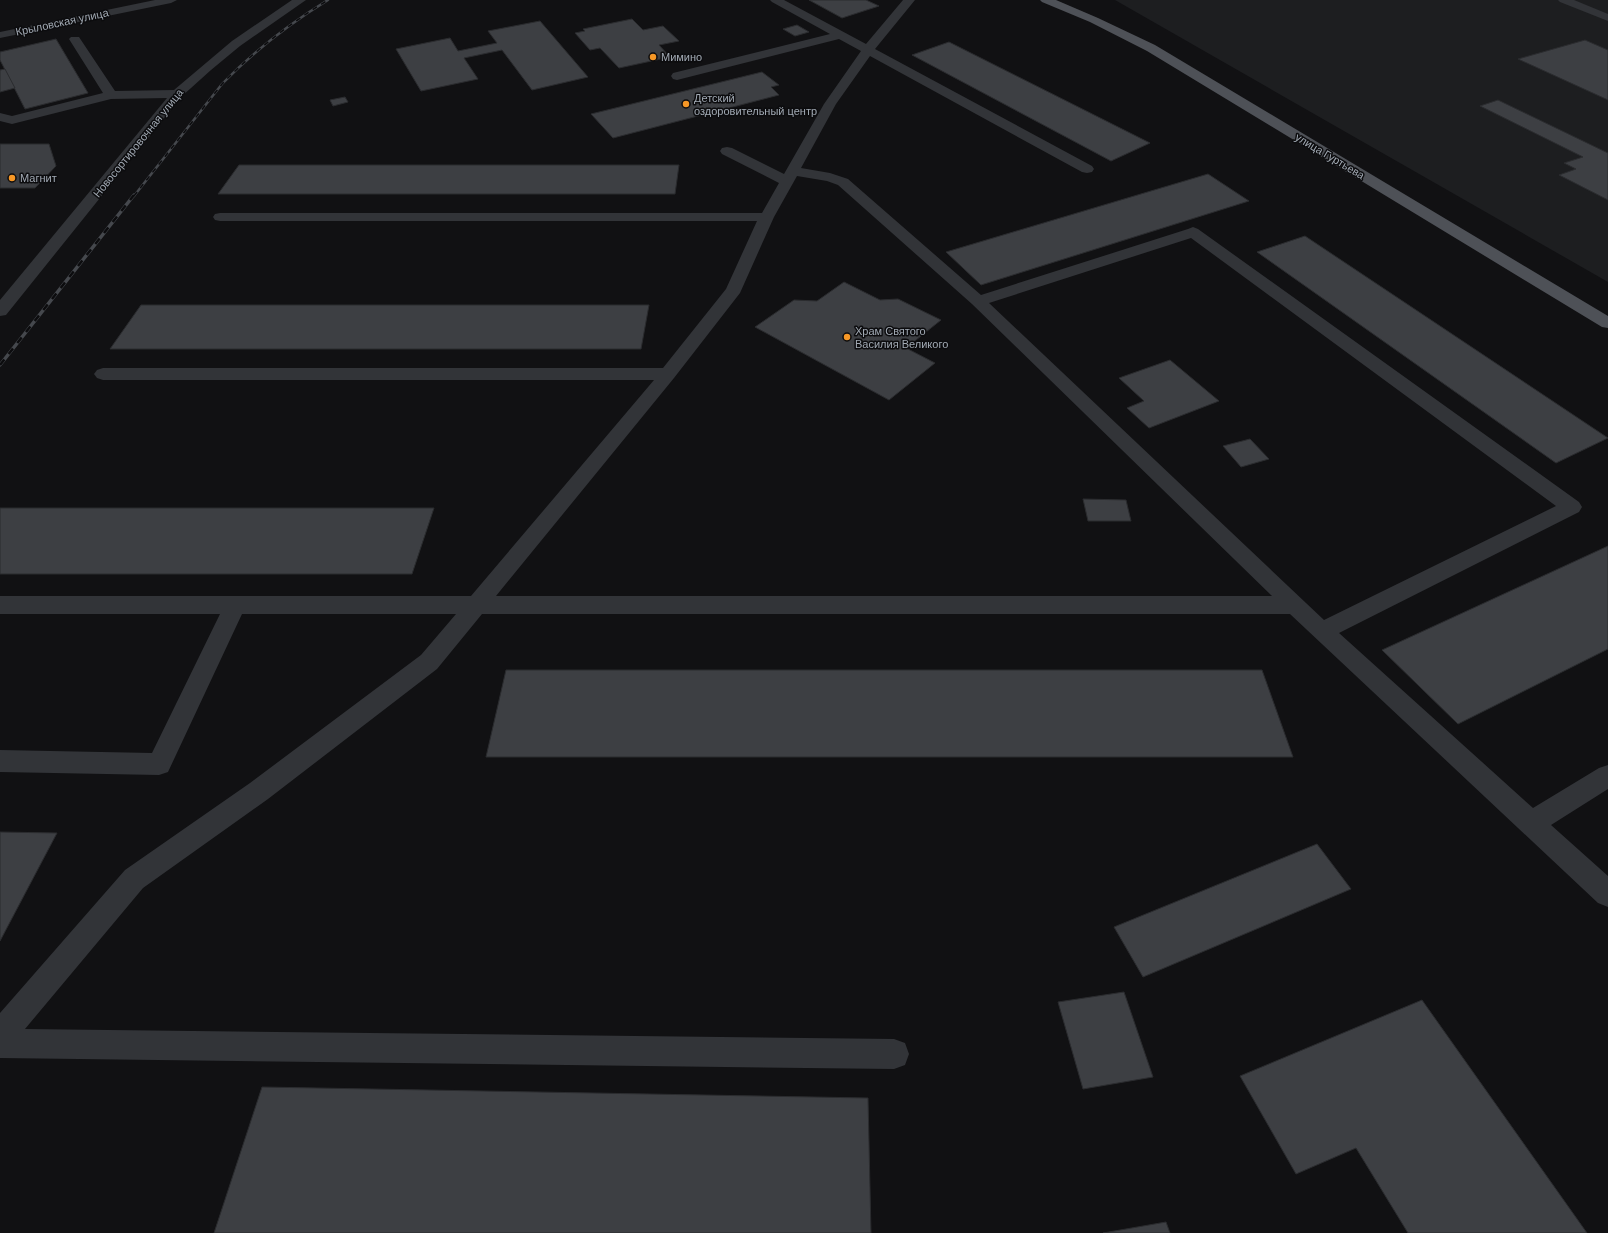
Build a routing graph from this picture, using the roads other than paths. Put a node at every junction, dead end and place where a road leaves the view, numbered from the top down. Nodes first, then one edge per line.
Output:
1 (168, 0) edge
2 (300, 0) edge
3 (776, 0) edge
4 (909, 0) edge
5 (1046, 0) edge
6 (1564, 0) edge
7 (1608, 18) edge
8 (841, 35) junction
9 (0, 36) edge
10 (75, 39) dead end
11 (868, 50) junction
12 (677, 76) dead end
13 (111, 94) junction
14 (177, 94) junction
15 (0, 117) edge
16 (727, 151) dead end
17 (1086, 169) dead end
18 (790, 176) junction
19 (220, 217) dead end
20 (767, 217) junction
21 (978, 301) junction
22 (0, 311) edge
23 (1608, 323) edge
24 (103, 374) dead end
25 (668, 374) junction
26 (0, 605) edge
27 (235, 605) junction
28 (476, 605) junction
29 (1296, 605) junction
30 (1322, 631) junction
31 (0, 762) edge
32 (1608, 776) edge
33 (1531, 823) junction
34 (1608, 894) edge
35 (0, 1035) edge
36 (0, 1043) edge
37 (894, 1054) dead end

1 - 9 street, Крыловская улица
2 - 14 street, Новосортировочная улица
3 - 8 street
4 - 11 street
5 - 23 main road, улица Гуртьева
6 - 7 street
8 - 11 street
8 - 12 street
10 - 13 street
11 - 17 street
11 - 18 street
13 - 14 street
13 - 15 street
14 - 22 street, Новосортировочная улица
16 - 18 street
18 - 20 street
18 - 21 street
19 - 20 street
20 - 25 street
21 - 29 street
21 - 30 street
24 - 25 street
25 - 28 street
26 - 27 street
27 - 28 street
27 - 31 street
28 - 29 street
28 - 35 street
29 - 30 street
30 - 33 street
32 - 33 street
33 - 34 street
36 - 37 street

